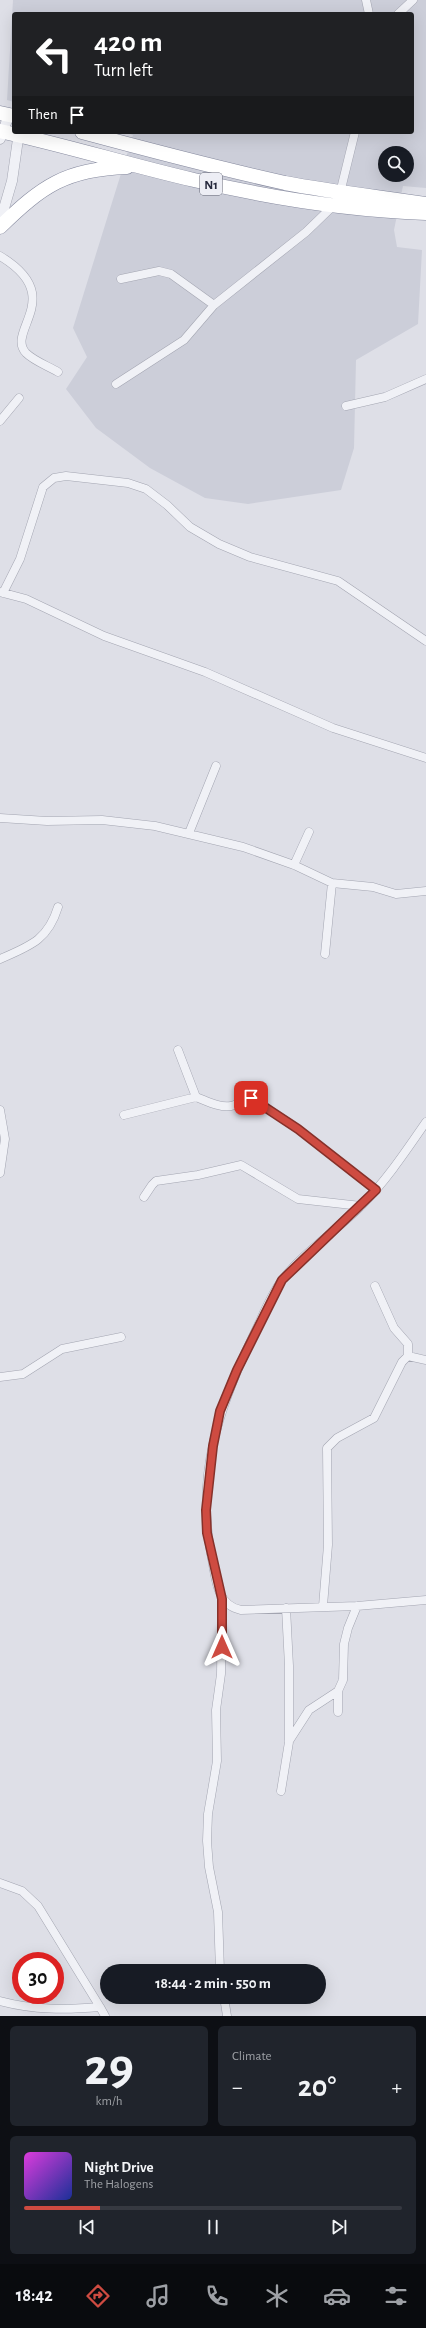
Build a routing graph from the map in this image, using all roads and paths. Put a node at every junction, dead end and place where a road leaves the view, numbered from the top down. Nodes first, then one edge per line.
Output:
1 (366, 0) edge
2 (413, 0) edge
3 (369, 12) edge
4 (400, 12) edge
5 (8, 115) edge
6 (1, 134) edge
7 (19, 134) edge
8 (89, 134) edge
9 (354, 134) edge
10 (143, 166) junction
11 (337, 199) junction
12 (426, 204) edge
13 (426, 213) edge
14 (0, 222) edge
15 (0, 227) edge
16 (0, 256) edge
17 (121, 279) dead end
18 (214, 305) junction
19 (58, 372) dead end
20 (426, 379) edge
21 (116, 384) dead end
22 (19, 398) dead end
23 (346, 406) dead end
24 (0, 421) edge
25 (1, 593) edge
26 (426, 641) edge
27 (426, 758) edge
28 (216, 766) dead end
29 (0, 818) edge
30 (309, 832) dead end
31 (189, 833) junction
32 (294, 865) junction
33 (332, 883) junction
34 (426, 891) edge
35 (58, 907) dead end
36 (325, 954) dead end
37 (0, 959) edge
38 (178, 1050) dead end
39 (196, 1097) junction
40 (0, 1110) edge
41 (124, 1116) dead end
42 (426, 1122) edge
43 (0, 1173) edge
44 (376, 1190) junction
45 (144, 1197) dead end
46 (361, 1206) junction
47 (374, 1286) dead end
48 (121, 1337) dead end
49 (408, 1356) junction
50 (426, 1360) edge
51 (0, 1377) edge
52 (222, 1599) junction
53 (426, 1600) edge
54 (323, 1606) junction
55 (357, 1606) junction
56 (286, 1608) junction
57 (338, 1691) junction
58 (338, 1712) dead end
59 (289, 1742) junction
60 (281, 1791) dead end
61 (0, 1883) edge
62 (220, 1964) edge
63 (0, 2001) edge
64 (225, 2004) edge
65 (100, 2006) junction
66 (105, 2016) edge
67 (227, 2016) edge

1 - 3 street
2 - 4 street
5 - 6 street
6 - 7 highway, N1
7 - 10 highway, N1
7 - 14 street
8 - 11 highway, N1
9 - 11 street
10 - 11 highway, N1
10 - 15 highway
11 - 12 highway, N1
11 - 13 highway, N1
11 - 18 street
16 - 19 street
17 - 18 street
18 - 21 street
20 - 23 street
22 - 24 street
25 - 26 street
25 - 27 street
28 - 31 street
29 - 31 street
30 - 32 street
31 - 32 street
32 - 33 street
33 - 34 street
33 - 36 street
35 - 37 street
38 - 39 street
39 - 41 street
39 - 44 street
40 - 43 street
42 - 44 street
44 - 46 street
45 - 46 street
46 - 52 street
47 - 49 street
48 - 51 street
49 - 50 street
49 - 54 street
52 - 56 street
52 - 62 street
53 - 55 street
54 - 55 street
54 - 56 street
55 - 57 street
56 - 59 street
57 - 58 street
57 - 59 street
59 - 60 street
61 - 65 street
63 - 65 street
64 - 67 street
65 - 66 street

